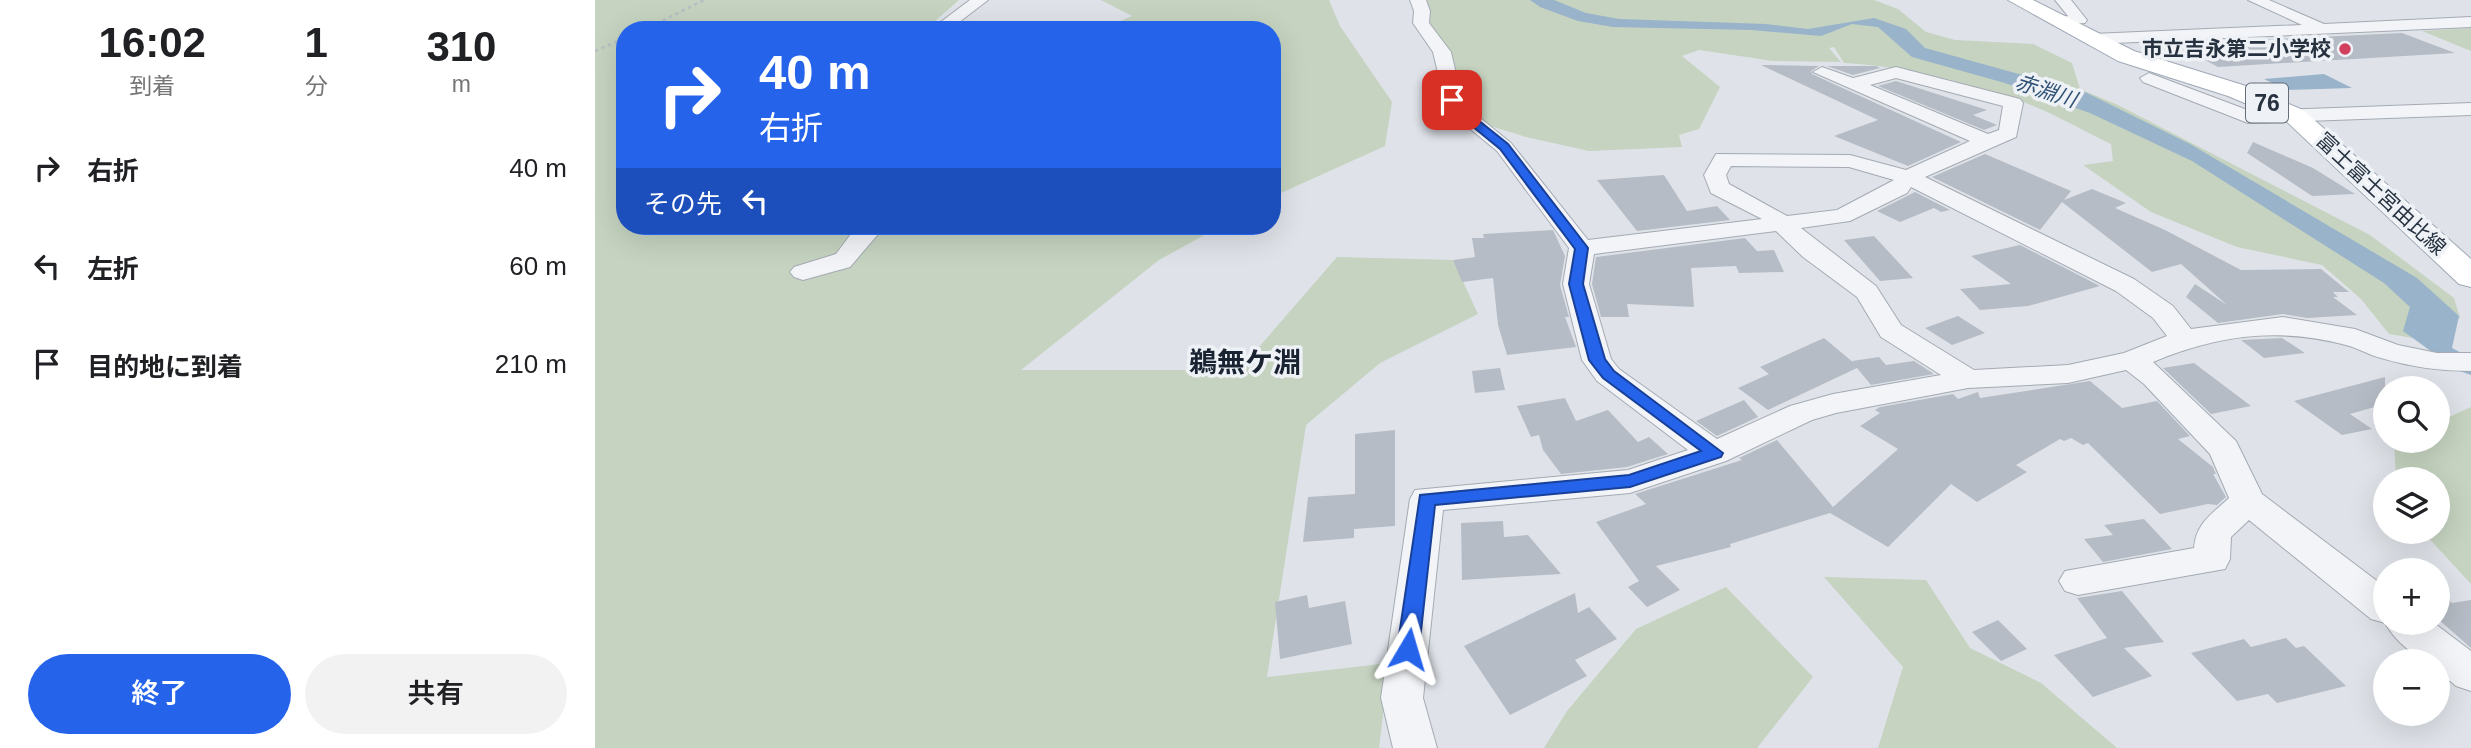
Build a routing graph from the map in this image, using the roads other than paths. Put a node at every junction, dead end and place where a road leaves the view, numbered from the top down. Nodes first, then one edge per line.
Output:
1 (980, 0) edge
2 (1418, 0) edge
3 (2018, 0) edge
4 (2256, 0) edge
5 (2061, 11) edge
6 (951, 21) edge
7 (2471, 22) edge
8 (2326, 28) junction
9 (2092, 39) junction
10 (1822, 72) dead end
11 (2148, 78) dead end
12 (1854, 83) junction
13 (2471, 108) edge
14 (2294, 116) junction
15 (1986, 140) junction
16 (1908, 177) junction
17 (1778, 223) junction
18 (860, 235) edge
19 (1582, 248) junction
20 (803, 272) dead end
21 (2471, 277) edge
22 (2184, 339) junction
23 (2132, 359) junction
24 (2457, 362) edge
25 (1968, 379) junction
26 (1714, 453) junction
27 (2248, 501) junction
28 (2078, 581) dead end
29 (2373, 599) edge
30 (2421, 635) edge
31 (2471, 674) edge
32 (1415, 748) edge

1 - 6 street
2 - 19 street
3 - 5 main road, 富士富士宮由比線 / 76
4 - 8 street
5 - 9 main road, 富士富士宮由比線 / 76
7 - 8 street
8 - 9 street
9 - 14 main road, 富士富士宮由比線 / 76
10 - 12 street
11 - 14 street
12 - 15 street
12 - 15 street
13 - 14 street
14 - 21 main road, 富士富士宮由比線 / 76
15 - 16 street
16 - 17 street
16 - 17 street
16 - 22 street
17 - 19 street
17 - 25 street
18 - 20 street
19 - 26 street
22 - 23 street
22 - 24 street
23 - 25 street
23 - 27 street
25 - 26 street
26 - 32 street
27 - 28 street
27 - 29 street
30 - 31 street

